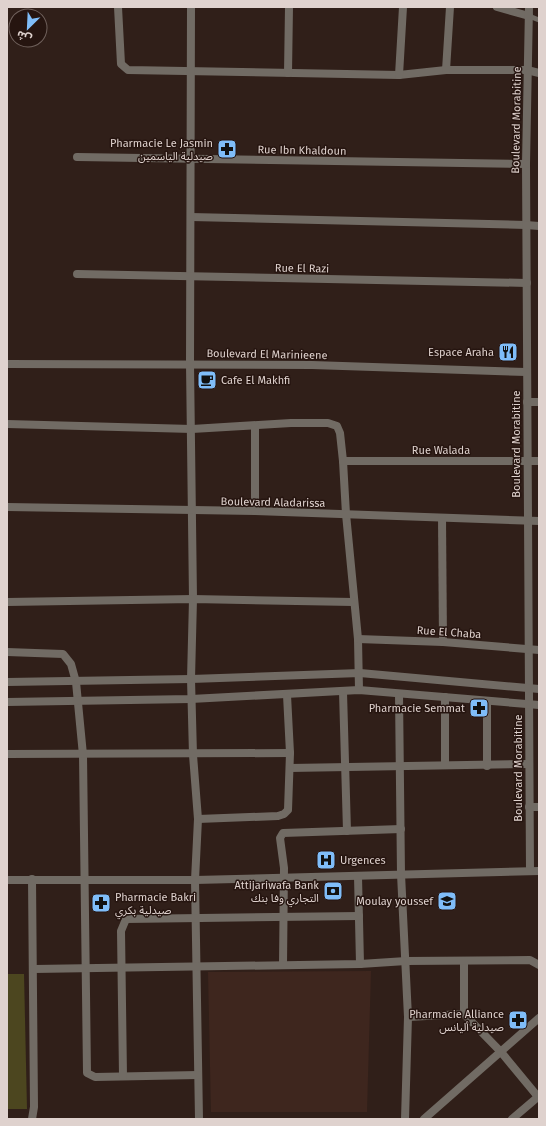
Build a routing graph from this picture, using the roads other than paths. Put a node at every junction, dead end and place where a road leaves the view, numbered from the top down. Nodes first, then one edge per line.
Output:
1 (118, 7) edge
2 (191, 7) edge
3 (289, 7) edge
4 (403, 7) edge
5 (450, 7) edge
6 (497, 7) edge
7 (529, 7) edge
8 (529, 16) junction
9 (539, 20) edge
10 (446, 70) junction
11 (527, 70) junction
12 (191, 71) junction
13 (288, 73) junction
14 (539, 73) edge
15 (399, 75) junction
16 (77, 157) dead end
17 (191, 159) junction
18 (526, 164) junction
19 (191, 217) junction
20 (526, 225) junction
21 (539, 226) edge
22 (77, 274) dead end
23 (191, 276) junction
24 (527, 283) junction
25 (7, 364) edge
26 (190, 364) junction
27 (526, 372) junction
28 (527, 402) junction
29 (539, 402) edge
30 (7, 424) edge
31 (255, 426) junction
32 (192, 429) junction
33 (343, 461) junction
34 (528, 461) junction
35 (539, 461) edge
36 (7, 507) edge
37 (191, 511) junction
38 (255, 511) junction
39 (346, 514) junction
40 (442, 518) junction
41 (528, 520) junction
42 (539, 521) edge
43 (193, 600) junction
44 (7, 602) edge
45 (354, 602) junction
46 (358, 639) junction
47 (443, 642) junction
48 (529, 649) junction
49 (539, 650) edge
50 (7, 652) edge
51 (360, 673) junction
52 (191, 679) junction
53 (7, 682) edge
54 (76, 682) junction
55 (529, 688) junction
56 (539, 688) edge
57 (359, 690) junction
58 (343, 692) junction
59 (399, 694) junction
60 (287, 695) junction
61 (445, 697) junction
62 (191, 699) junction
63 (78, 700) junction
64 (486, 701) junction
65 (7, 702) edge
66 (529, 704) junction
67 (539, 705) edge
68 (290, 753) junction
69 (7, 754) edge
70 (83, 755) junction
71 (193, 755) junction
72 (529, 764) junction
73 (444, 765) junction
74 (400, 766) junction
75 (487, 766) junction
76 (290, 768) junction
77 (345, 768) junction
78 (529, 807) junction
79 (539, 807) edge
80 (198, 819) junction
81 (401, 830) junction
82 (347, 831) junction
83 (530, 871) junction
84 (539, 871) edge
85 (402, 874) junction
86 (358, 876) junction
87 (83, 878) junction
88 (284, 878) junction
89 (32, 879) junction
90 (7, 880) edge
91 (195, 880) junction
92 (359, 916) junction
93 (284, 918) junction
94 (196, 920) junction
95 (406, 961) junction
96 (464, 962) junction
97 (360, 964) junction
98 (283, 965) junction
99 (539, 965) edge
100 (196, 966) junction
101 (86, 968) junction
102 (121, 968) junction
103 (34, 969) junction
104 (464, 1014) junction
105 (408, 1017) junction
106 (539, 1018) edge
107 (501, 1052) junction
108 (198, 1075) junction
109 (123, 1076) junction
110 (539, 1097) edge
111 (32, 1119) edge
112 (199, 1119) edge
113 (405, 1119) edge
114 (424, 1119) edge
115 (512, 1119) edge

1 - 12 street
2 - 12 street
3 - 13 street
4 - 15 street
5 - 10 street
6 - 8 street
7 - 8 street, Boulevard Morabitine
8 - 9 lane
8 - 11 street, Boulevard Morabitine
10 - 11 street
10 - 15 street
11 - 14 street
11 - 18 street, Boulevard Morabitine
12 - 13 street
12 - 17 street
13 - 15 street
16 - 17 street, Rue Ibn Khaldoun
17 - 18 street, Rue Ibn Khaldoun
17 - 19 street
18 - 20 street, Boulevard Morabitine
19 - 20 street
19 - 23 street
20 - 21 street
20 - 24 street, Boulevard Morabitine
22 - 23 street, Rue El Razi
23 - 24 street, Rue El Razi
23 - 26 street
24 - 27 street, Boulevard Morabitine
25 - 26 street, Boulevard El Marinieene
26 - 27 street, Boulevard El Marinieene
26 - 32 street
27 - 28 street, Boulevard Morabitine
28 - 29 street
28 - 34 street, Boulevard Morabitine
30 - 32 street
31 - 32 street
31 - 33 street
31 - 38 street
32 - 37 street
33 - 34 street, Rue Walada
33 - 39 street
34 - 35 street, Rue Walada
34 - 41 street, Boulevard Morabitine
36 - 37 street, Boulevard Aladarissa
37 - 38 street, Boulevard Aladarissa
37 - 43 street
38 - 39 street, Boulevard Aladarissa
39 - 40 street, Boulevard Aladarissa
39 - 45 street
40 - 41 street, Boulevard Aladarissa
40 - 47 street
41 - 42 street, Boulevard Aladarissa
41 - 48 street, Boulevard Morabitine
43 - 44 street
43 - 45 street
43 - 52 street
45 - 46 street
46 - 47 street, Rue El Chaba
46 - 51 street
47 - 48 street, Rue El Chaba
48 - 49 street, Rue El Chaba
48 - 55 street, Boulevard Morabitine
50 - 54 street
51 - 52 street
51 - 55 street
51 - 57 street
52 - 54 street
52 - 62 street
53 - 54 street
54 - 63 street
55 - 56 street
55 - 66 street, Boulevard Morabitine
57 - 58 street
57 - 59 street
58 - 60 street
58 - 77 street
59 - 61 street
59 - 74 street
60 - 62 street
60 - 68 street
61 - 64 street
61 - 73 street
62 - 63 street
62 - 71 street
63 - 65 street
63 - 70 street
64 - 66 street
64 - 75 street
66 - 67 street
66 - 72 street, Boulevard Morabitine
68 - 71 street
68 - 76 street
69 - 70 street
70 - 71 street
70 - 87 street
71 - 80 street
72 - 75 street
72 - 78 street, Boulevard Morabitine
73 - 74 street
73 - 75 street
74 - 77 street
74 - 81 street
76 - 77 street
76 - 80 street
77 - 82 street
78 - 79 street
78 - 83 street, Boulevard Morabitine
80 - 91 street
81 - 82 street
81 - 85 street
82 - 88 street
83 - 84 street
83 - 85 street
85 - 86 street
85 - 95 street
86 - 88 street
86 - 92 street
87 - 89 street
87 - 91 street
87 - 101 street
88 - 91 street
88 - 93 street
89 - 90 street
89 - 103 street
91 - 94 street
92 - 93 street
92 - 97 street
93 - 94 street
93 - 98 street
94 - 100 street
94 - 102 street
95 - 96 street
95 - 97 street
95 - 105 street
96 - 99 street
96 - 104 street
97 - 98 street
98 - 100 street
100 - 102 street
100 - 108 street
101 - 102 street
101 - 103 street
101 - 109 street
102 - 109 street
103 - 111 street
104 - 105 street
104 - 107 street
105 - 113 street
106 - 107 street
107 - 110 street
107 - 114 street
108 - 109 street
108 - 112 street
110 - 115 street

